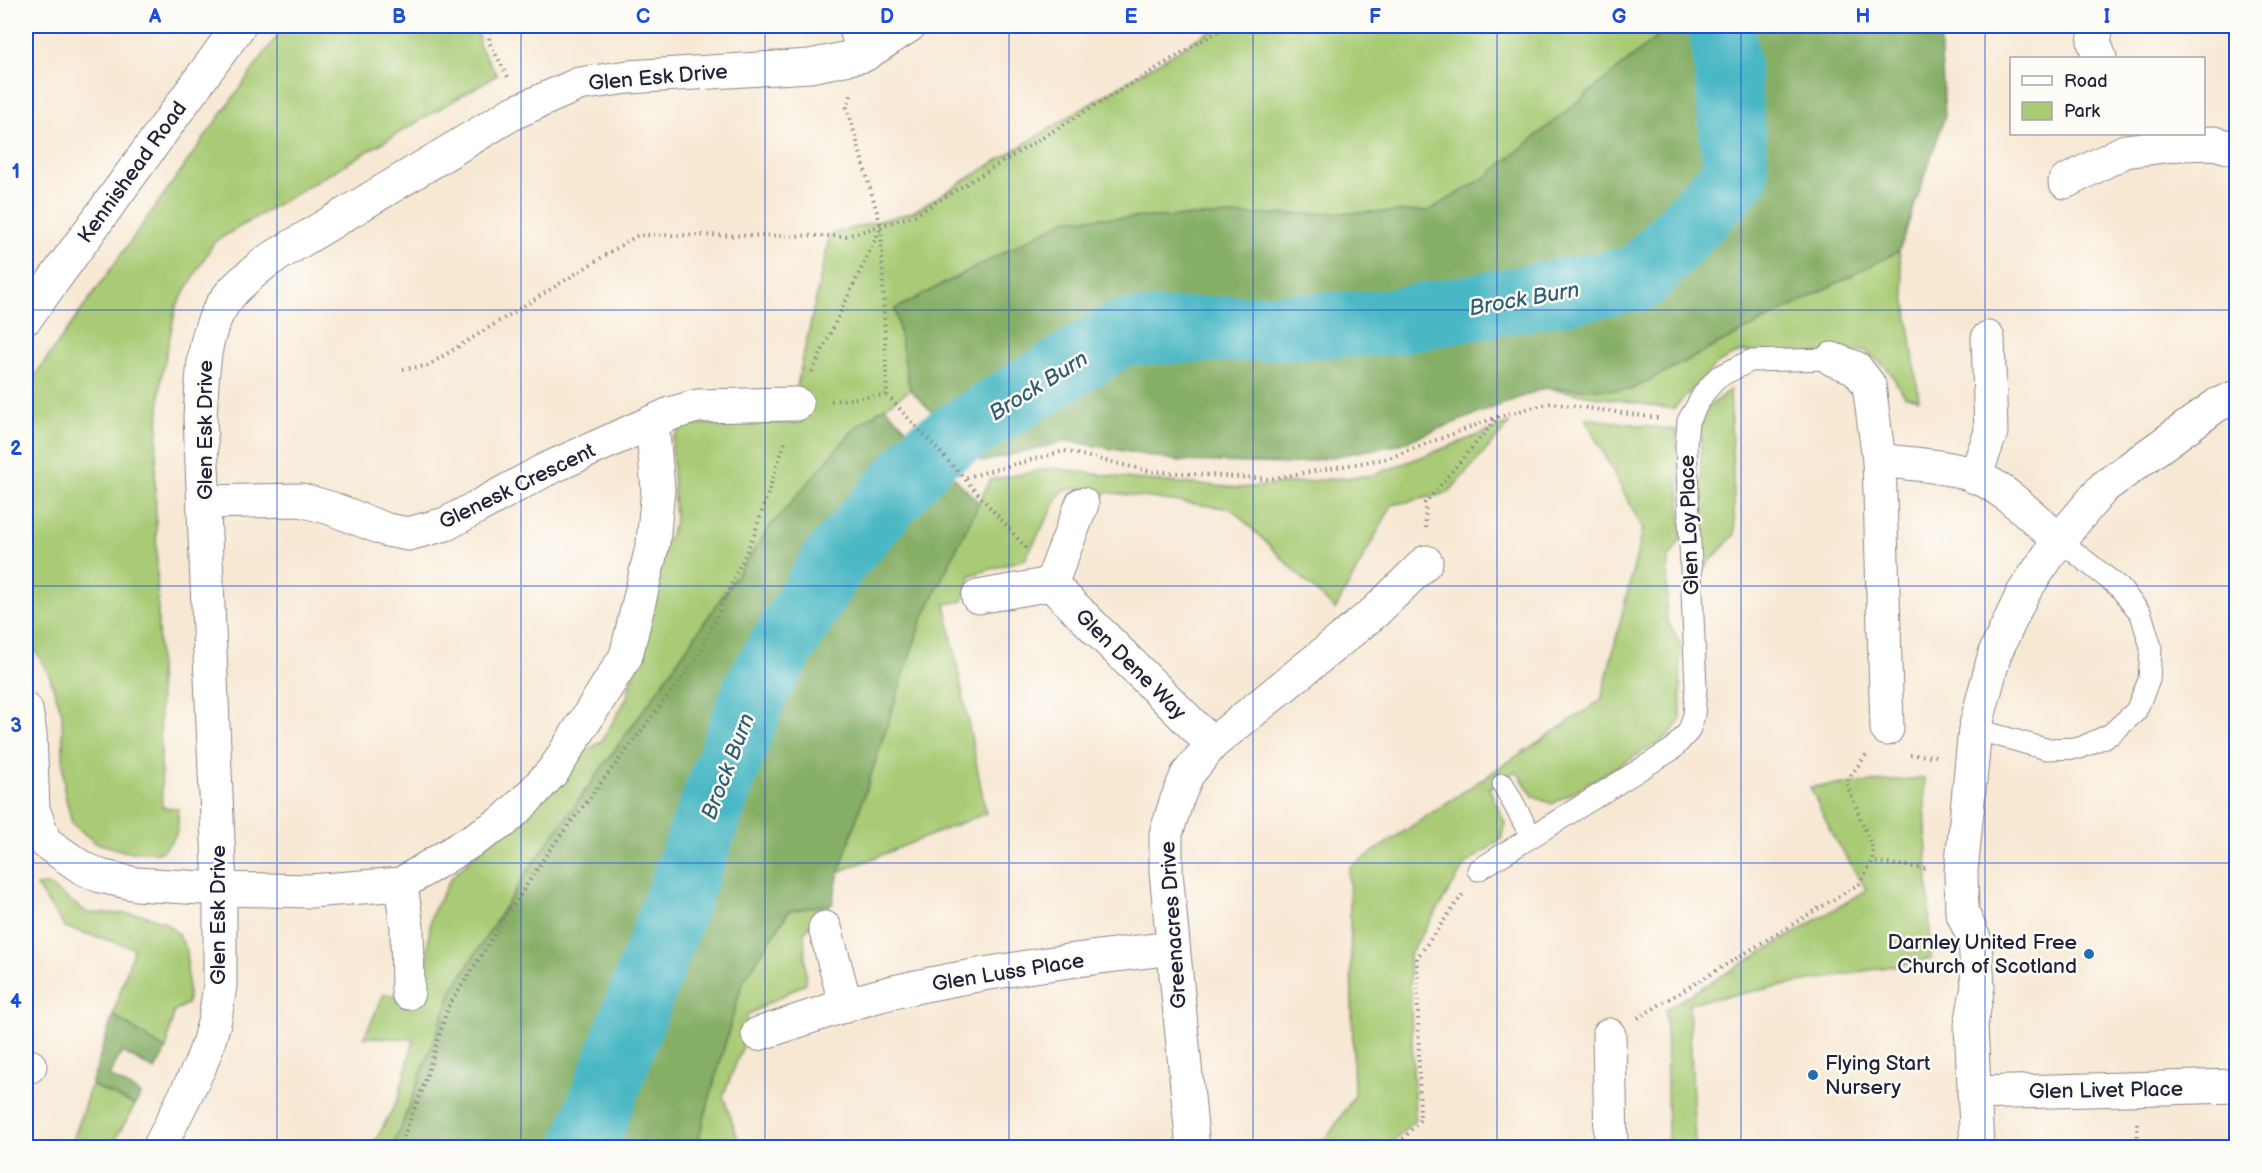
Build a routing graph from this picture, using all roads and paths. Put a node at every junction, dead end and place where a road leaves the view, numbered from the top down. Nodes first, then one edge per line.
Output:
1 (239, 26) edge
2 (490, 26) edge
3 (909, 26) edge
4 (1226, 26) edge
5 (2097, 26) edge
6 (860, 40) edge
7 (2100, 57) edge
8 (526, 106) junction
9 (2123, 142) edge
10 (2236, 149) edge
11 (2065, 182) dead end
12 (881, 226) junction
13 (26, 318) edge
14 (1988, 338) dead end
15 (1832, 359) joint
16 (403, 369) dead end
17 (2230, 394) edge
18 (887, 395) junction
19 (797, 404) junction
20 (1500, 416) junction
21 (1688, 421) junction
22 (652, 422) junction
23 (1879, 460) junction
24 (1976, 477) junction
25 (964, 478) junction
26 (204, 502) junction
27 (1082, 504) dead end
28 (1018, 538) dead end
29 (2059, 540) junction
30 (1426, 562) joint
31 (1051, 584) junction
32 (978, 597) dead end
33 (26, 710) edge
34 (1887, 729) junction
35 (1974, 743) junction
36 (1212, 744) junction
37 (1503, 784) dead end
38 (1531, 836) junction
39 (35, 849) edge
40 (1872, 862) junction
41 (1478, 870) joint
42 (1961, 872) junction
43 (400, 884) junction
44 (220, 890) junction
45 (825, 928) dead end
46 (1173, 948) junction
47 (408, 993) dead end
48 (846, 1006) junction
49 (758, 1034) dead end
50 (1609, 1035) joint
51 (2236, 1086) edge
52 (1974, 1093) junction
53 (159, 1148) edge
54 (399, 1148) edge
55 (1193, 1148) edge
56 (1395, 1148) edge
57 (1611, 1148) edge
58 (1977, 1148) edge

1 - 13 street, Kennishead Road
2 - 8 path
3 - 6 street, Glen Esk Drive
4 - 12 path
5 - 7 street
6 - 8 street, Glen Esk Drive
6 - 12 path
8 - 26 street, Glen Esk Drive
9 - 10 street
9 - 11 street
12 - 16 path
12 - 18 path
12 - 19 path
14 - 24 street
15 - 21 lane, Glen Loy Place
15 - 23 street, Glen Loy Place
17 - 29 street
18 - 19 path
18 - 25 path
19 - 22 street, Glenesk Crescent
19 - 54 path
20 - 21 path
20 - 25 path
20 - 30 path
21 - 38 lane, Glen Loy Place
22 - 26 street, Glenesk Crescent
22 - 43 street
23 - 24 street
23 - 34 street, Glen Loy Place
24 - 29 street
25 - 28 path
26 - 44 street, Glen Esk Drive
27 - 31 street
29 - 35 street
29 - 35 lane
30 - 36 street, Greenacres Drive
31 - 32 street
31 - 36 street, Glen Dene Way
33 - 39 street
34 - 35 path
34 - 40 path
35 - 42 street
36 - 46 street, Greenacres Drive
37 - 38 lane
38 - 41 lane, Glen Loy Place
39 - 44 street
40 - 42 path
40 - 50 path
41 - 56 path
42 - 52 street
43 - 44 street
43 - 47 street
44 - 53 street, Glen Esk Drive
45 - 48 street
46 - 48 street, Glen Luss Place
46 - 55 street, Greenacres Drive
48 - 49 street, Glen Luss Place
50 - 57 street
51 - 52 street, Glen Livet Place
52 - 58 street

